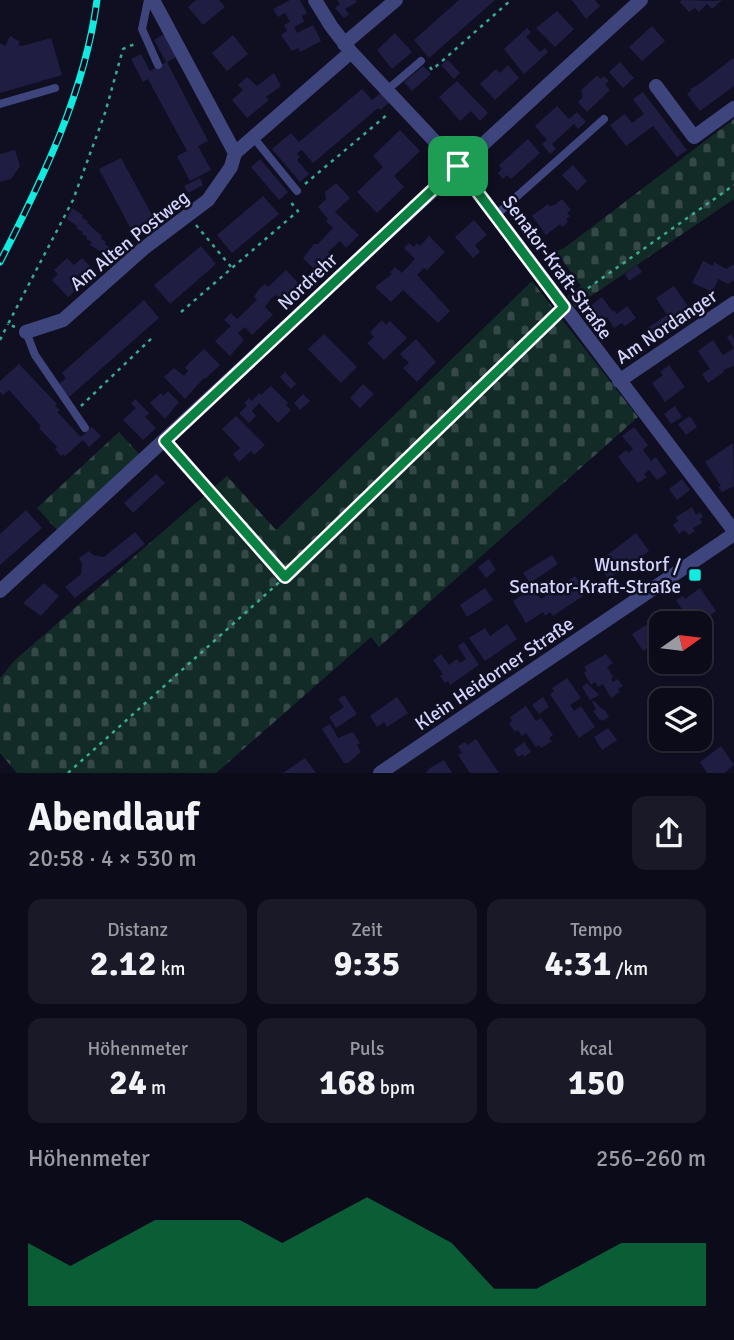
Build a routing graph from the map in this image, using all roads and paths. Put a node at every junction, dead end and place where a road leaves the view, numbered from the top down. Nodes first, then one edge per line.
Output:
1 (148, 0) edge
2 (153, 0) edge
3 (316, 0) edge
4 (396, 0) edge
5 (511, 0) edge
6 (640, 0) edge
7 (146, 38) junction
8 (348, 48) junction
9 (421, 61) joint
10 (158, 65) dead end
11 (656, 86) dead end
12 (55, 88) dead end
13 (387, 90) junction
14 (0, 104) edge
15 (399, 105) junction
16 (734, 108) edge
17 (604, 119) dead end
18 (253, 137) junction
19 (235, 153) junction
20 (458, 166) junction
21 (734, 185) edge
22 (298, 191) junction
23 (188, 215) junction
24 (496, 215) junction
25 (232, 268) junction
26 (734, 303) edge
27 (564, 307) junction
28 (181, 312) dead end
29 (8, 324) junction
30 (26, 332) junction
31 (154, 336) dead end
32 (0, 340) edge
33 (619, 381) junction
34 (74, 413) junction
35 (85, 428) dead end
36 (165, 441) junction
37 (734, 533) edge
38 (285, 577) junction
39 (0, 591) edge
40 (68, 773) edge
41 (380, 773) edge

1 - 7 lane
2 - 19 street
3 - 8 street, Senator-Kraft-Straße
4 - 8 street, Am Alten Postweg
5 - 9 path
6 - 20 street, Nordrehr
7 - 10 lane
7 - 29 path
8 - 13 street, Senator-Kraft-Straße
8 - 18 street, Am Alten Postweg
9 - 13 lane
11 - 16 street
12 - 14 lane
13 - 15 street, Senator-Kraft-Straße
15 - 20 street, Senator-Kraft-Straße
15 - 22 path
17 - 24 lane
18 - 19 street, Am Alten Postweg
18 - 22 lane
19 - 23 street, Am Alten Postweg
20 - 24 street, Senator-Kraft-Straße
20 - 36 street, Nordrehr
21 - 27 path
22 - 25 path
23 - 25 path
23 - 30 street, Am Alten Postweg
24 - 27 street, Senator-Kraft-Straße
25 - 28 path
26 - 33 street, Am Nordanger
27 - 33 street, Senator-Kraft-Straße
27 - 38 path
29 - 30 path
29 - 32 path
30 - 34 lane
31 - 34 path
33 - 37 street, Senator-Kraft-Straße
34 - 35 lane
36 - 38 path
36 - 39 street, Nordrehr
37 - 41 street, Klein Heidorner Straße
38 - 40 path

